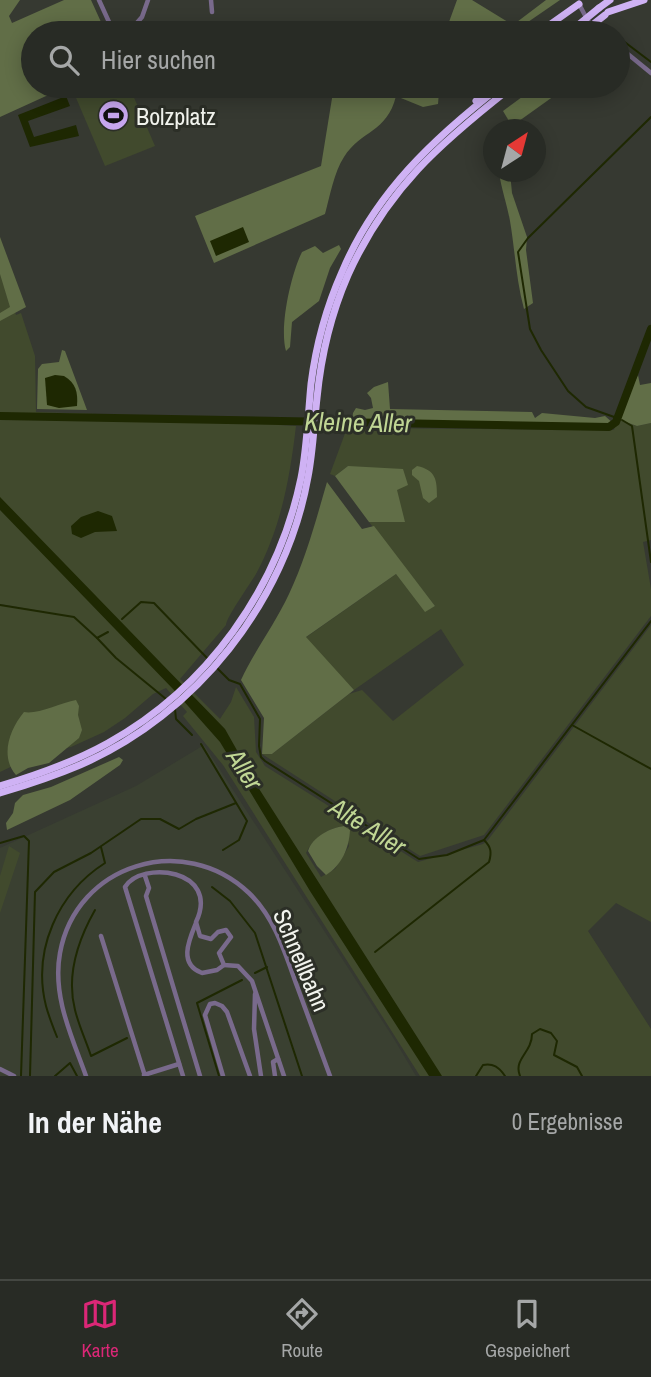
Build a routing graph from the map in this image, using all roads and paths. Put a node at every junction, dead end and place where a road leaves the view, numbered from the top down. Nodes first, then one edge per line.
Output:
1 (99, 0) edge
2 (148, 0) edge
3 (211, 0) edge
4 (610, 0) edge
5 (623, 0) edge
6 (644, 0) edge
7 (579, 4) joint
8 (212, 12) dead end
9 (604, 12) junction
10 (109, 21) edge
11 (138, 21) edge
12 (555, 21) edge
13 (588, 21) edge
14 (593, 21) edge
15 (630, 56) edge
16 (651, 73) edge
17 (479, 98) edge
18 (485, 98) edge
19 (498, 98) edge
20 (464, 114) junction
21 (313, 398) junction
22 (163, 710) junction
23 (0, 786) edge
24 (0, 793) edge
25 (145, 875) junction
26 (196, 922) junction
27 (101, 936) dead end
28 (200, 936) junction
29 (191, 937) junction
30 (224, 965) junction
31 (256, 990) junction
32 (278, 1059) junction
33 (179, 1064) junction
34 (0, 1069) edge
35 (144, 1075) edge
36 (14, 1076) edge
37 (86, 1076) edge
38 (183, 1076) edge
39 (200, 1076) edge
40 (223, 1076) edge
41 (250, 1076) edge
42 (261, 1076) edge
43 (275, 1076) edge
44 (284, 1076) edge
45 (330, 1076) edge

1 - 10 street
2 - 11 street
3 - 8 street
4 - 9 highway
5 - 9 highway
6 - 9 highway
7 - 12 highway
7 - 13 street
9 - 14 highway, bridge
15 - 16 street
17 - 20 highway
18 - 20 highway
19 - 21 highway
20 - 21 highway
21 - 22 highway
22 - 23 highway
22 - 24 highway
25 - 26 street
25 - 33 street
25 - 39 street
26 - 28 street
26 - 29 street
27 - 35 street
28 - 29 street
28 - 30 street
29 - 30 street
30 - 31 street
31 - 32 street
31 - 42 street
32 - 43 street
32 - 44 street
33 - 35 street
33 - 38 street
34 - 36 street
37 - 45 street, Schnellbahn
40 - 41 street

